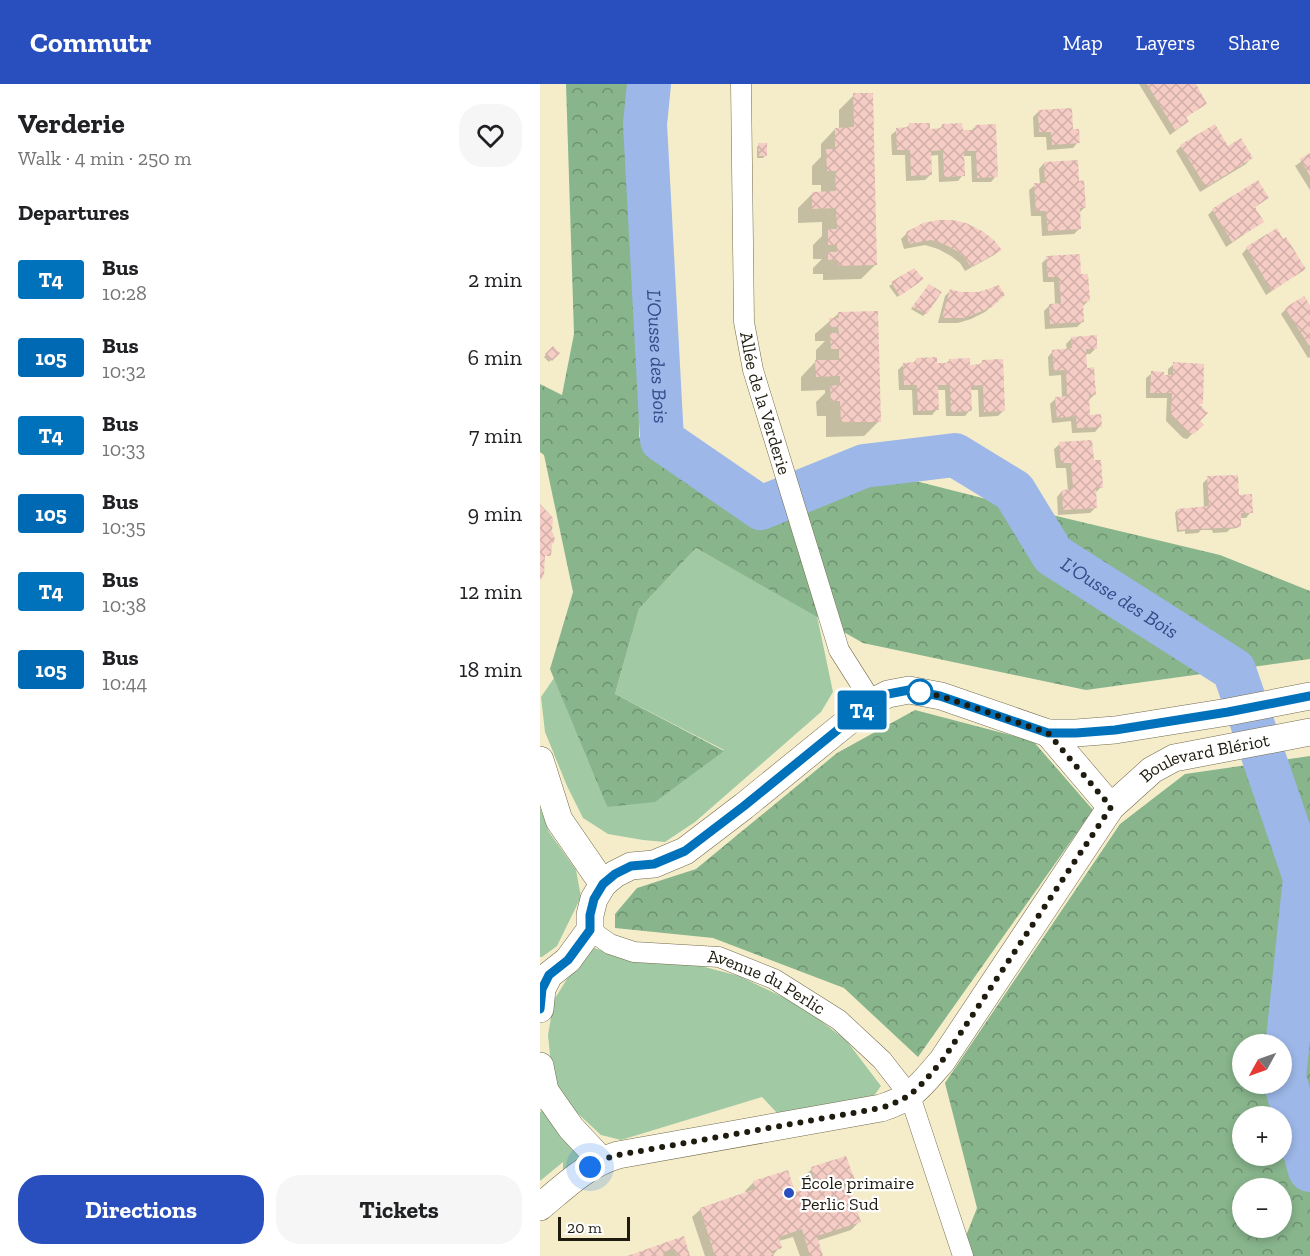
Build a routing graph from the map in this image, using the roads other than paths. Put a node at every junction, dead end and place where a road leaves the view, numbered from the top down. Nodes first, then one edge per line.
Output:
1 (741, 86) edge
2 (1310, 696) edge
3 (872, 702) junction
4 (1048, 733) junction
5 (1298, 735) edge
6 (540, 760) edge
7 (1111, 807) junction
8 (603, 884) junction
9 (590, 930) junction
10 (541, 995) edge
11 (542, 1084) edge
12 (910, 1096) junction
13 (601, 1160) junction
14 (540, 1207) edge
15 (963, 1256) edge

1 - 3 street, Allée de la Verderie
2 - 4 street
3 - 4 street
3 - 8 street
4 - 7 street
5 - 7 street, Boulevard Blériot
6 - 8 street
7 - 12 street, Boulevard Blériot
8 - 9 street
9 - 10 street
9 - 12 street, Avenue du Perlic
11 - 13 street
12 - 13 street, Boulevard Blériot
12 - 15 street, Avenue du Perlic
13 - 14 street, Boulevard Blériot

